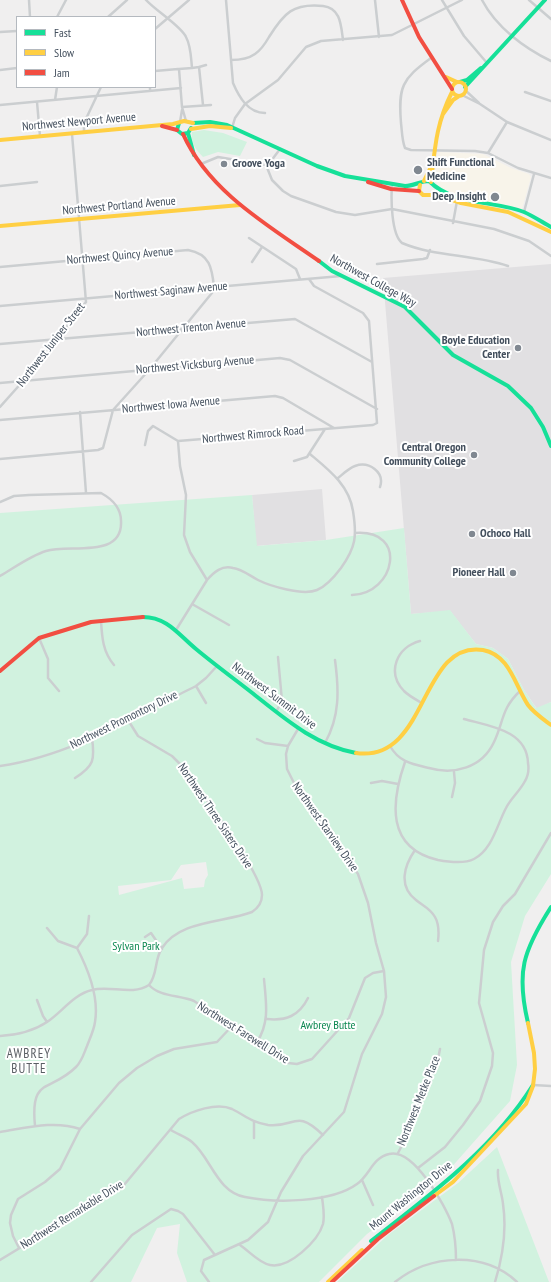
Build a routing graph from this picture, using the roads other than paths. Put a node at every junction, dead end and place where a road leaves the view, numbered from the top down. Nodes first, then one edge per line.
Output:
1 (29, 0) edge
2 (66, 0) edge
3 (127, 0) edge
4 (146, 0) edge
5 (189, 0) edge
6 (226, 0) edge
7 (375, 0) edge
8 (402, 0) edge
9 (442, 0) edge
10 (462, 0) edge
11 (482, 0) edge
12 (529, 0) edge
13 (545, 0) edge
14 (446, 8) junction
15 (537, 8) junction
16 (30, 16) edge
17 (58, 16) edge
18 (109, 16) edge
19 (166, 19) junction
20 (551, 20) edge
21 (413, 26) junction
22 (156, 28) edge
23 (16, 31) edge
24 (0, 32) edge
25 (512, 36) junction
26 (379, 37) junction
27 (343, 40) junction
28 (431, 58) junction
29 (232, 60) junction
30 (551, 61) edge
31 (485, 64) junction
32 (206, 65) dead end
33 (198, 67) junction
34 (16, 68) edge
35 (192, 68) junction
36 (179, 69) junction
37 (0, 70) edge
38 (156, 71) edge
39 (446, 77) junction
40 (459, 82) junction
41 (56, 88) edge
42 (101, 88) edge
43 (180, 88) junction
44 (465, 89) junction
45 (452, 90) junction
46 (150, 91) joint
47 (525, 92) dead end
48 (460, 95) junction
49 (97, 96) junction
50 (54, 100) junction
51 (551, 101) edge
52 (37, 102) junction
53 (245, 104) junction
54 (480, 104) junction
55 (0, 105) edge
56 (203, 105) junction
57 (211, 105) dead end
58 (182, 107) junction
59 (265, 113) dead end
60 (443, 114) junction
61 (179, 122) junction
62 (187, 122) junction
63 (507, 122) junction
64 (161, 125) junction
65 (232, 128) junction
66 (177, 130) junction
67 (189, 131) junction
68 (84, 132) junction
69 (72, 133) junction
70 (183, 134) junction
71 (40, 136) junction
72 (0, 140) edge
73 (551, 140) edge
74 (280, 149) junction
75 (434, 150) junction
76 (488, 153) junction
77 (194, 155) junction
78 (433, 160) junction
79 (201, 164) junction
80 (266, 165) junction
81 (534, 174) junction
82 (551, 178) edge
83 (424, 181) junction
84 (37, 182) dead end
85 (431, 182) junction
86 (420, 185) junction
87 (0, 186) edge
88 (392, 186) junction
89 (434, 187) junction
90 (419, 191) junction
91 (432, 195) junction
92 (458, 200) junction
93 (240, 205) junction
94 (392, 209) junction
95 (524, 212) junction
96 (80, 219) junction
97 (453, 222) junction
98 (0, 226) edge
99 (551, 227) edge
100 (551, 232) edge
101 (248, 238) dead end
102 (262, 247) junction
103 (430, 250) junction
104 (551, 256) edge
105 (84, 259) junction
106 (252, 262) dead end
107 (377, 264) dead end
108 (0, 266) edge
109 (508, 266) dead end
110 (341, 276) junction
111 (309, 278) junction
112 (300, 279) junction
113 (215, 287) junction
114 (87, 298) junction
115 (0, 306) edge
116 (183, 328) junction
117 (56, 339) junction
118 (0, 344) edge
119 (372, 362) junction
120 (149, 370) junction
121 (24, 380) junction
122 (0, 383) edge
123 (0, 407) edge
124 (113, 410) junction
125 (377, 410) junction
126 (80, 412) junction
127 (0, 420) edge
128 (334, 428) junction
129 (325, 429) junction
130 (178, 441) junction
131 (145, 445) dead end
132 (551, 446) edge
133 (83, 451) junction
134 (310, 454) junction
135 (0, 459) edge
136 (294, 461) dead end
137 (338, 478) junction
138 (380, 487) dead end
139 (86, 493) junction
140 (0, 502) edge
141 (355, 533) junction
142 (0, 576) edge
143 (207, 580) junction
144 (352, 595) dead end
145 (192, 604) junction
146 (101, 620) junction
147 (229, 625) dead end
148 (176, 630) junction
149 (39, 638) junction
150 (420, 641) dead end
151 (278, 657) dead end
152 (335, 660) dead end
153 (114, 665) dead end
154 (217, 665) junction
155 (0, 671) edge
156 (196, 686) junction
157 (59, 691) dead end
158 (520, 691) junction
159 (206, 703) dead end
160 (422, 703) junction
161 (276, 712) junction
162 (464, 719) dead end
163 (128, 720) junction
164 (551, 725) edge
165 (499, 728) junction
166 (298, 729) junction
167 (92, 738) junction
168 (257, 739) dead end
169 (324, 744) junction
170 (288, 746) junction
171 (390, 746) junction
172 (405, 762) junction
173 (0, 766) edge
174 (454, 772) junction
175 (75, 778) dead end
176 (371, 783) dead end
177 (398, 784) junction
178 (452, 797) dead end
179 (551, 834) edge
180 (415, 850) junction
181 (551, 907) edge
182 (89, 916) dead end
183 (47, 928) dead end
184 (145, 937) dead end
185 (438, 941) dead end
186 (77, 948) junction
187 (162, 949) junction
188 (384, 971) junction
189 (264, 979) dead end
190 (149, 985) junction
191 (92, 990) junction
192 (308, 998) dead end
193 (37, 1000) dead end
194 (267, 1019) junction
195 (47, 1022) junction
196 (232, 1026) junction
197 (0, 1036) edge
198 (257, 1042) junction
199 (440, 1049) dead end
200 (533, 1085) junction
201 (551, 1086) edge
202 (254, 1122) junction
203 (35, 1126) junction
204 (80, 1129) junction
205 (171, 1130) junction
206 (0, 1132) edge
207 (323, 1135) junction
208 (254, 1138) dead end
209 (398, 1154) junction
210 (418, 1168) junction
211 (498, 1170) dead end
212 (362, 1180) junction
213 (435, 1193) junction
214 (322, 1197) junction
215 (278, 1201) junction
216 (373, 1205) dead end
217 (240, 1245) junction
218 (19, 1248) junction
219 (215, 1255) junction
220 (0, 1260) edge
221 (456, 1260) junction
222 (499, 1268) junction
223 (91, 1282) edge
224 (209, 1282) edge
225 (328, 1282) edge
226 (332, 1282) edge
227 (395, 1282) edge
228 (495, 1282) edge
229 (517, 1282) edge

1 - 16 street
2 - 17 street
3 - 18 street
4 - 19 street
5 - 19 street
6 - 29 street
7 - 26 street
8 - 21 street
9 - 14 street
10 - 14 street
11 - 25 street
12 - 15 street
13 - 15 street
14 - 21 street
14 - 31 street
15 - 20 street
15 - 25 street
19 - 22 street
19 - 35 street
21 - 26 street
21 - 28 street
23 - 24 street
25 - 30 street
25 - 31 street
26 - 27 street
27 - 29 street
27 - 53 street
28 - 39 street
28 - 75 street
29 - 53 street
31 - 40 street
31 - 44 street
32 - 33 street
33 - 35 street
33 - 56 street
34 - 37 street
35 - 36 street
36 - 38 street
36 - 43 street
39 - 40 street
39 - 45 street
40 - 44 street
40 - 45 street
41 - 50 street
42 - 49 street
43 - 46 street
43 - 58 street
44 - 48 street
44 - 54 street
45 - 48 street
45 - 60 street
46 - 49 street
47 - 51 street
48 - 54 street
48 - 60 street
49 - 50 street
49 - 68 street
50 - 52 street
52 - 55 street
52 - 71 street
53 - 59 street
53 - 65 street
54 - 63 street
56 - 57 street
56 - 58 street
58 - 61 street
58 - 62 street
60 - 75 street
61 - 62 street, Northwest Newport Avenue
61 - 64 street, Northwest Newport Avenue
61 - 66 street
62 - 65 street, Northwest Newport Avenue
62 - 67 street, Northwest College Way
63 - 73 street
63 - 76 street
64 - 66 street, Northwest Newport Avenue
64 - 68 street, Northwest Newport Avenue
65 - 67 street
65 - 74 street
66 - 70 street, Northwest Newport Avenue
67 - 70 street
67 - 77 street, Northwest College Way
68 - 69 street, Northwest Newport Avenue
69 - 71 street, Northwest Newport Avenue
69 - 96 street, Northwest Juniper Street
70 - 77 street, Northwest College Way
71 - 72 street, Northwest Newport Avenue
74 - 80 street
74 - 88 street
75 - 76 street
75 - 78 street
76 - 81 street
77 - 79 street, Northwest College Way
78 - 83 street
78 - 85 street
79 - 80 street
79 - 93 street, Northwest College Way
80 - 94 street
81 - 82 street
81 - 95 street
83 - 85 street
83 - 86 street
84 - 87 street
85 - 89 street
86 - 88 street
86 - 90 street
88 - 90 street
88 - 94 street
89 - 91 street
89 - 92 street
90 - 91 street
91 - 92 street
92 - 95 street
92 - 97 street
92 - 100 street
93 - 96 street, Northwest Portland Avenue
93 - 110 street, Northwest College Way
94 - 97 street
94 - 103 street
95 - 99 street
96 - 98 street, Northwest Portland Avenue
96 - 105 street, Northwest Juniper Street
97 - 104 street
101 - 102 street
102 - 106 street
102 - 112 street
103 - 107 street
103 - 109 street
105 - 108 street, Northwest Quincy Avenue
105 - 113 street, Northwest Quincy Avenue
105 - 114 street, Northwest Juniper Street
110 - 111 street, Northwest Saginaw Avenue
110 - 132 street, Northwest College Way
111 - 112 street, Northwest Saginaw Avenue
111 - 119 street
112 - 113 street, Northwest Saginaw Avenue
113 - 114 street, Northwest Saginaw Avenue
113 - 116 street
114 - 115 street, Northwest Saginaw Avenue
114 - 117 street, Northwest Juniper Street
116 - 117 street, Northwest Trenton Avenue
116 - 119 street, Northwest Trenton Avenue
116 - 120 street
117 - 118 street, Northwest Trenton Avenue
117 - 121 street, Northwest Juniper Street
119 - 125 street
120 - 121 street, Northwest Vicksburg Avenue
120 - 124 street
120 - 125 street, Northwest Vicksburg Avenue
121 - 122 street, Northwest Vicksburg Avenue
121 - 123 street, Northwest Juniper Street
124 - 126 street, Northwest Iowa Avenue
124 - 128 street, Northwest Iowa Avenue
124 - 133 street
125 - 128 street, Northwest Rimrock Road
126 - 127 street, Northwest Iowa Avenue
126 - 133 street
128 - 129 street, Northwest Rimrock Road
129 - 130 street, Northwest Rimrock Road
129 - 134 street
130 - 131 street
130 - 143 street
133 - 135 street
133 - 139 street
134 - 136 street
134 - 137 street
137 - 138 street
137 - 141 street
139 - 140 street
139 - 142 street
141 - 143 street
141 - 144 street
143 - 145 street
145 - 147 street
145 - 148 street
146 - 148 street, Northwest Summit Drive
146 - 149 street, Northwest Summit Drive
146 - 153 street
148 - 154 street, Northwest Summit Drive
149 - 155 street, Northwest Summit Drive
149 - 157 street
150 - 160 street
151 - 161 street
152 - 169 street
154 - 156 street, Northwest Promontory Drive
154 - 161 street, Northwest Summit Drive
156 - 159 street
156 - 163 street, Northwest Promontory Drive
158 - 160 street, Northwest Summit Drive
158 - 164 street, Northwest Summit Drive
158 - 165 street
160 - 171 street, Northwest Summit Drive
161 - 166 street, Northwest Summit Drive
162 - 165 street
163 - 167 street, Northwest Promontory Drive
163 - 187 street, Northwest Three Sisters Drive
165 - 174 street
165 - 180 street
166 - 169 street, Northwest Summit Drive
166 - 170 street, Northwest Starview Drive
167 - 173 street, Northwest Promontory Drive
167 - 175 street
168 - 170 street
169 - 171 street, Northwest Summit Drive
170 - 188 street, Northwest Starview Drive
171 - 172 street
172 - 174 street
172 - 177 street
174 - 178 street
176 - 177 street
177 - 180 street
179 - 210 street
180 - 185 street
181 - 200 street, Mount Washington Drive
182 - 186 street
183 - 186 street
184 - 187 street
186 - 191 street
187 - 190 street, Northwest Three Sisters Drive
188 - 198 street, Northwest Farewell Drive
188 - 207 street, Northwest Starview Drive
189 - 194 street
190 - 191 street
190 - 196 street, Northwest Farewell Drive
191 - 195 street
191 - 203 street
192 - 194 street
193 - 195 street
194 - 198 street
195 - 197 street
196 - 198 street, Northwest Farewell Drive
196 - 204 street
199 - 209 street, Northwest Metke Place
200 - 201 street
200 - 213 street, Mount Washington Drive
202 - 205 street, Northwest Remarkable Drive
202 - 207 street, Northwest Remarkable Drive
202 - 208 street
203 - 204 street
203 - 206 street
204 - 218 street
205 - 215 street
205 - 218 street, Northwest Remarkable Drive
207 - 215 street, Northwest Starview Drive
209 - 210 street
209 - 212 street
210 - 213 street
211 - 222 street
212 - 214 street
212 - 216 street
213 - 221 street
213 - 225 street, Mount Washington Drive
213 - 226 street, Mount Washington Drive
214 - 215 street
214 - 217 street
215 - 217 street, Northwest Starview Drive
217 - 219 street, Northwest Starview Drive
218 - 220 street, Northwest Remarkable Drive
219 - 223 street
219 - 224 street, Northwest Starview Drive
221 - 222 street
221 - 227 street
222 - 228 street
222 - 229 street

